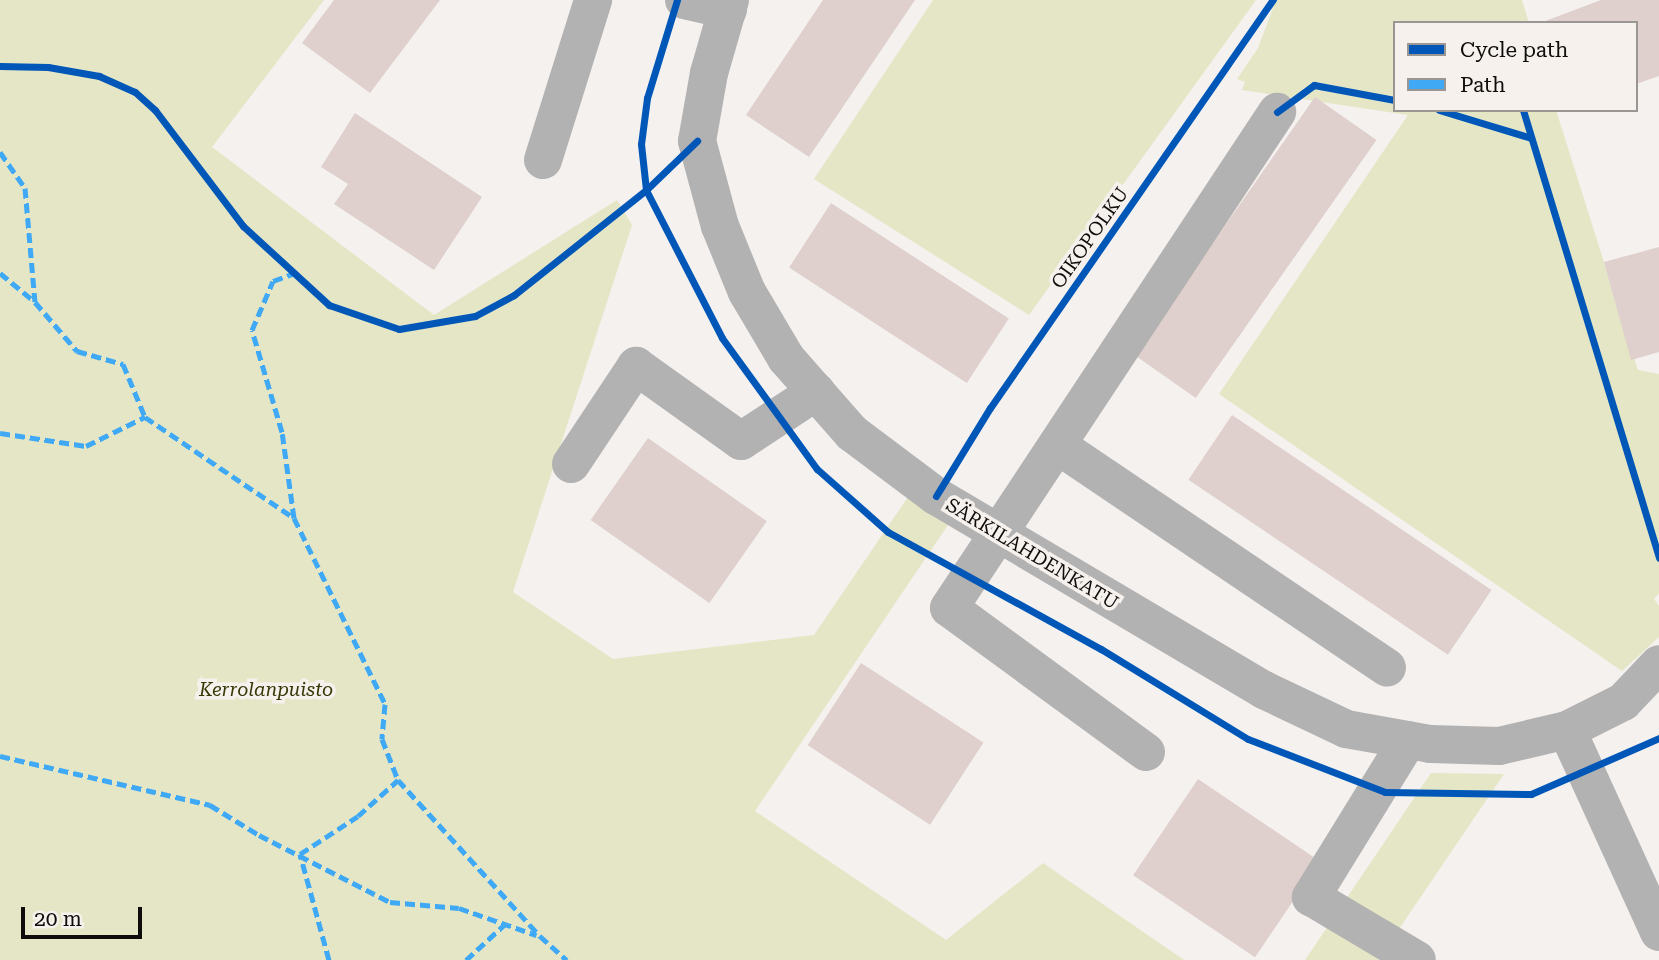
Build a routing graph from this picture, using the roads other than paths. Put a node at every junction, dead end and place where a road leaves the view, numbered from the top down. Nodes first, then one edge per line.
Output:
1 (593, 0) edge
2 (684, 0) edge
3 (729, 5) edge
4 (1278, 112) dead end
5 (543, 160) dead end
6 (816, 393) junction
7 (1057, 445) junction
8 (570, 464) dead end
9 (999, 534) junction
10 (1659, 664) edge
11 (1387, 668) dead end
12 (1567, 730) junction
13 (1408, 740) junction
14 (1146, 751) dead end
15 (1659, 932) edge
16 (1659, 947) edge
17 (1418, 960) edge
18 (1657, 960) edge

1 - 5 street
2 - 3 street
3 - 6 street, SÄRKILAHDENKATU
4 - 7 street
6 - 8 street
6 - 9 street, SÄRKILAHDENKATU
7 - 9 street
7 - 11 street
9 - 13 street, SÄRKILAHDENKATU
9 - 14 street
10 - 12 street, SÄRKILAHDENKATU
12 - 13 street, SÄRKILAHDENKATU
12 - 15 street
13 - 17 street
16 - 18 street

